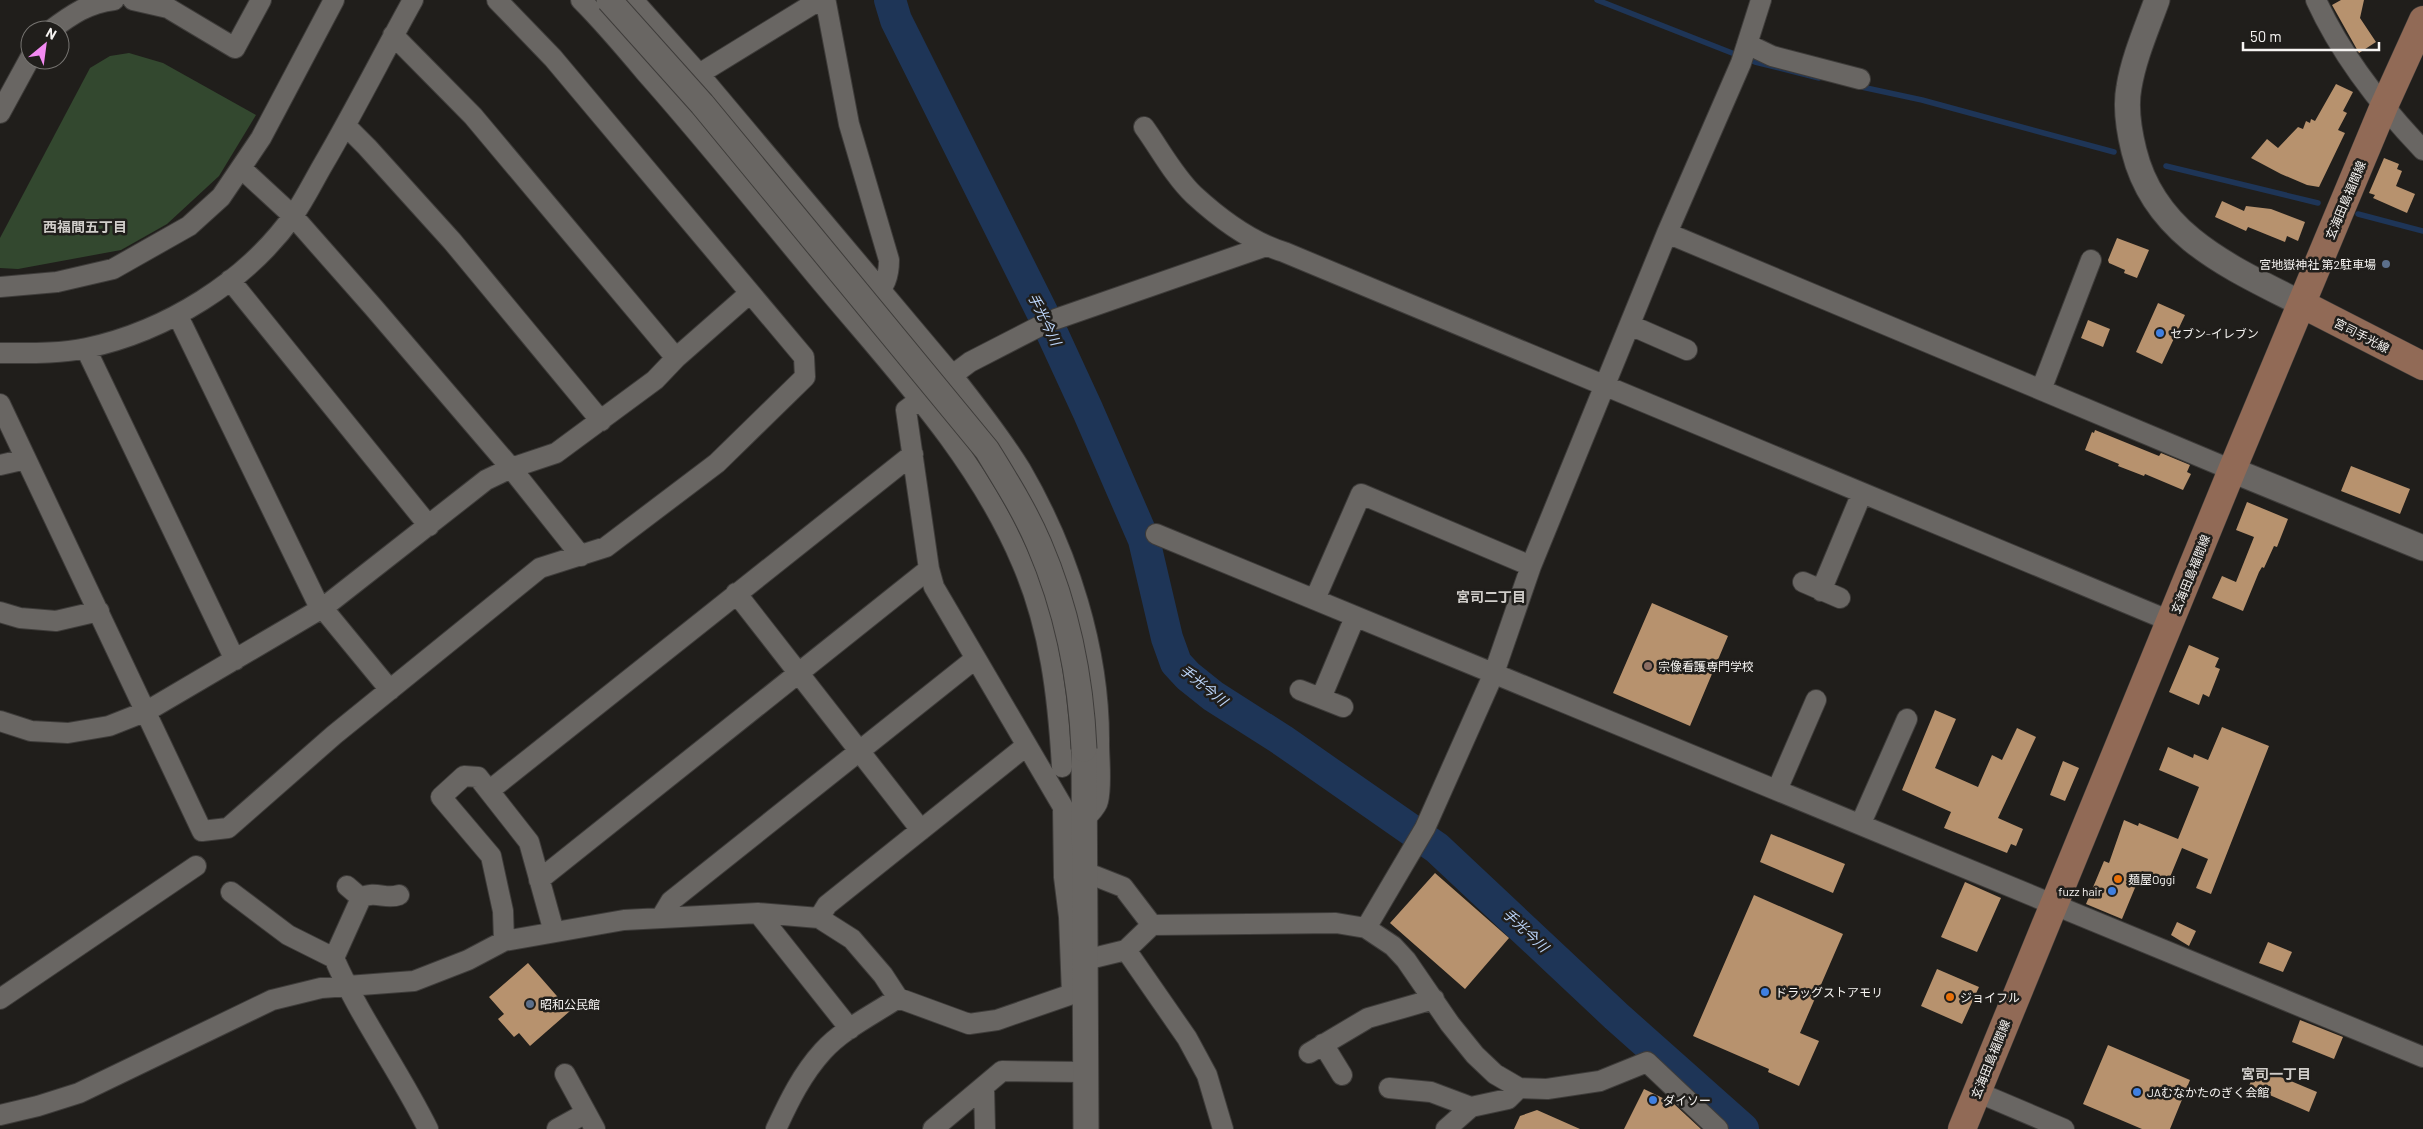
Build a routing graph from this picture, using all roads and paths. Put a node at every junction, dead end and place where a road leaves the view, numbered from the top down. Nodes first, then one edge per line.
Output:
1 (114, 0) edge
2 (133, 0) edge
3 (261, 0) edge
4 (334, 0) edge
5 (413, 0) edge
6 (497, 0) edge
7 (581, 0) edge
8 (610, 0) edge
9 (633, 0) edge
10 (1761, 0) edge
11 (2157, 0) edge
12 (2316, 0) edge
13 (71, 6) edge
14 (59, 20) edge
15 (2423, 20) edge
16 (393, 35) junction
17 (1747, 44) junction
18 (23, 70) edge
19 (699, 74) junction
20 (1860, 79) dead end
21 (2384, 106) junction
22 (0, 113) edge
23 (346, 126) junction
24 (1144, 127) dead end
25 (2423, 150) edge
26 (241, 168) junction
27 (293, 216) junction
28 (1667, 234) junction
29 (1266, 246) junction
30 (2091, 260) dead end
31 (230, 280) junction
32 (0, 287) edge
33 (881, 291) junction
34 (750, 293) junction
35 (2302, 304) junction
36 (178, 316) junction
37 (851, 318) junction
38 (1630, 325) junction
39 (86, 348) junction
40 (1687, 350) dead end
41 (0, 353) edge
42 (676, 358) junction
43 (2423, 366) edge
44 (952, 375) junction
45 (1606, 386) junction
46 (2041, 390) junction
47 (920, 401) junction
48 (0, 404) edge
49 (601, 421) junction
50 (913, 454) junction
51 (26, 459) junction
52 (0, 465) edge
53 (511, 468) junction
54 (2232, 470) junction
55 (1862, 493) junction
56 (429, 526) junction
57 (1156, 534) dead end
58 (2423, 548) edge
59 (581, 556) junction
60 (1531, 566) junction
61 (929, 569) junction
62 (1803, 582) dead end
63 (1821, 590) junction
64 (736, 594) junction
65 (1840, 598) dead end
66 (1315, 599) junction
67 (324, 607) junction
68 (98, 611) junction
69 (0, 612) edge
70 (1355, 617) junction
71 (2170, 621) junction
72 (975, 659) junction
73 (235, 660) junction
74 (1494, 672) junction
75 (798, 673) junction
76 (390, 690) junction
77 (1300, 690) dead end
78 (1321, 698) junction
79 (1816, 700) dead end
80 (1342, 706) dead end
81 (147, 712) junction
82 (1907, 719) dead end
83 (0, 721) edge
84 (1026, 746) junction
85 (860, 751) junction
86 (1077, 761) junction
87 (1038, 768) junction
88 (490, 790) junction
89 (1777, 790) junction
90 (1085, 819) junction
91 (1861, 823) junction
92 (921, 830) junction
93 (196, 866) dead end
94 (1085, 872) junction
95 (539, 880) junction
96 (231, 892) dead end
97 (399, 895) dead end
98 (2053, 904) junction
99 (758, 913) junction
100 (662, 916) junction
101 (819, 918) junction
102 (1152, 925) junction
103 (1366, 928) junction
104 (554, 932) junction
105 (504, 941) junction
106 (1126, 950) junction
107 (334, 958) junction
108 (1085, 960) junction
109 (346, 986) junction
110 (1079, 994) junction
111 (898, 998) junction
112 (1434, 999) junction
113 (0, 1000) edge
114 (850, 1029) junction
115 (2423, 1057) edge
116 (1086, 1072) junction
117 (565, 1074) dead end
118 (1342, 1075) dead end
119 (984, 1087) junction
120 (1389, 1088) dead end
121 (1518, 1088) junction
122 (1977, 1092) junction
123 (1470, 1106) junction
124 (5, 1119) edge
125 (591, 1121) edge
126 (428, 1129) edge
127 (556, 1129) edge
128 (776, 1129) edge
129 (933, 1129) edge
130 (985, 1129) edge
131 (1086, 1129) edge
132 (1223, 1129) edge
133 (1446, 1129) edge
134 (1718, 1129) edge
135 (1962, 1129) edge
136 (2064, 1129) edge

1 - 13 street
2 - 3 street
4 - 26 street
5 - 16 street
6 - 34 street
7 - 37 street
8 - 86 street, bridge
9 - 19 street
10 - 17 street
11 - 35 street
12 - 21 street
13 - 14 street
15 - 21 main road, 玄海田島福間線
16 - 23 street
16 - 42 street
17 - 20 street
17 - 28 street
18 - 22 street
19 - 33 street
19 - 33 street
21 - 25 street
21 - 35 main road, 玄海田島福間線
23 - 27 street
23 - 49 street
24 - 29 street
26 - 27 street
26 - 32 street
27 - 31 street
27 - 53 street
28 - 38 street
28 - 46 street
29 - 44 street
29 - 45 street
30 - 46 street
31 - 36 street
31 - 56 street
33 - 37 street
33 - 44 street
34 - 42 street
34 - 59 street
35 - 43 main road, 宮司手光線
35 - 54 main road, 玄海田島福間線
36 - 39 street
36 - 67 street
37 - 47 street
38 - 40 street
38 - 45 street
39 - 41 street
39 - 73 street
42 - 49 street
44 - 47 street
44 - 90 street
45 - 55 street
45 - 60 street
46 - 54 street
47 - 50 street
47 - 86 street
48 - 51 street
49 - 53 street
50 - 61 street
50 - 64 street
51 - 52 street
51 - 68 street
53 - 56 street
53 - 59 street
54 - 58 street
54 - 71 main road, 玄海田島福間線
55 - 63 street
55 - 71 street
56 - 67 street
57 - 66 street
59 - 76 street
60 - 66 street
60 - 74 street
61 - 72 street
61 - 75 street
62 - 63 street
63 - 65 street
64 - 75 street
64 - 88 street
66 - 70 street
67 - 73 street
67 - 76 street
68 - 69 street
68 - 81 street
70 - 74 street
70 - 78 street
71 - 98 main road, 玄海田島福間線
72 - 84 street
72 - 85 street
73 - 81 street
74 - 89 street
74 - 103 street
75 - 85 street
75 - 95 street
76 - 81 street
77 - 78 street
78 - 80 street
79 - 89 street
81 - 83 street
82 - 91 street
84 - 87 street
84 - 92 street
85 - 92 street
85 - 100 street
86 - 87 street
86 - 90 street
87 - 110 street
88 - 95 street
88 - 105 street
89 - 91 street
90 - 94 street
91 - 98 street
92 - 101 street
93 - 113 street
94 - 102 street
94 - 108 street
95 - 104 street
96 - 107 street
97 - 107 street
98 - 115 street
98 - 122 main road, 玄海田島福間線
99 - 100 street
99 - 101 street
99 - 114 street
100 - 104 street
101 - 111 street
102 - 103 street
102 - 106 street
103 - 112 street
104 - 105 street
105 - 109 street
106 - 108 street
106 - 132 street
107 - 109 street
108 - 110 street
109 - 124 street
109 - 126 street
110 - 111 street
110 - 116 street
111 - 114 street
112 - 118 street
112 - 121 street
114 - 128 street
116 - 119 street
116 - 131 street
117 - 125 street
119 - 129 street
119 - 130 street
120 - 123 street
121 - 123 street
121 - 134 street
122 - 135 main road, 玄海田島福間線
122 - 136 street
123 - 133 street
125 - 127 street

